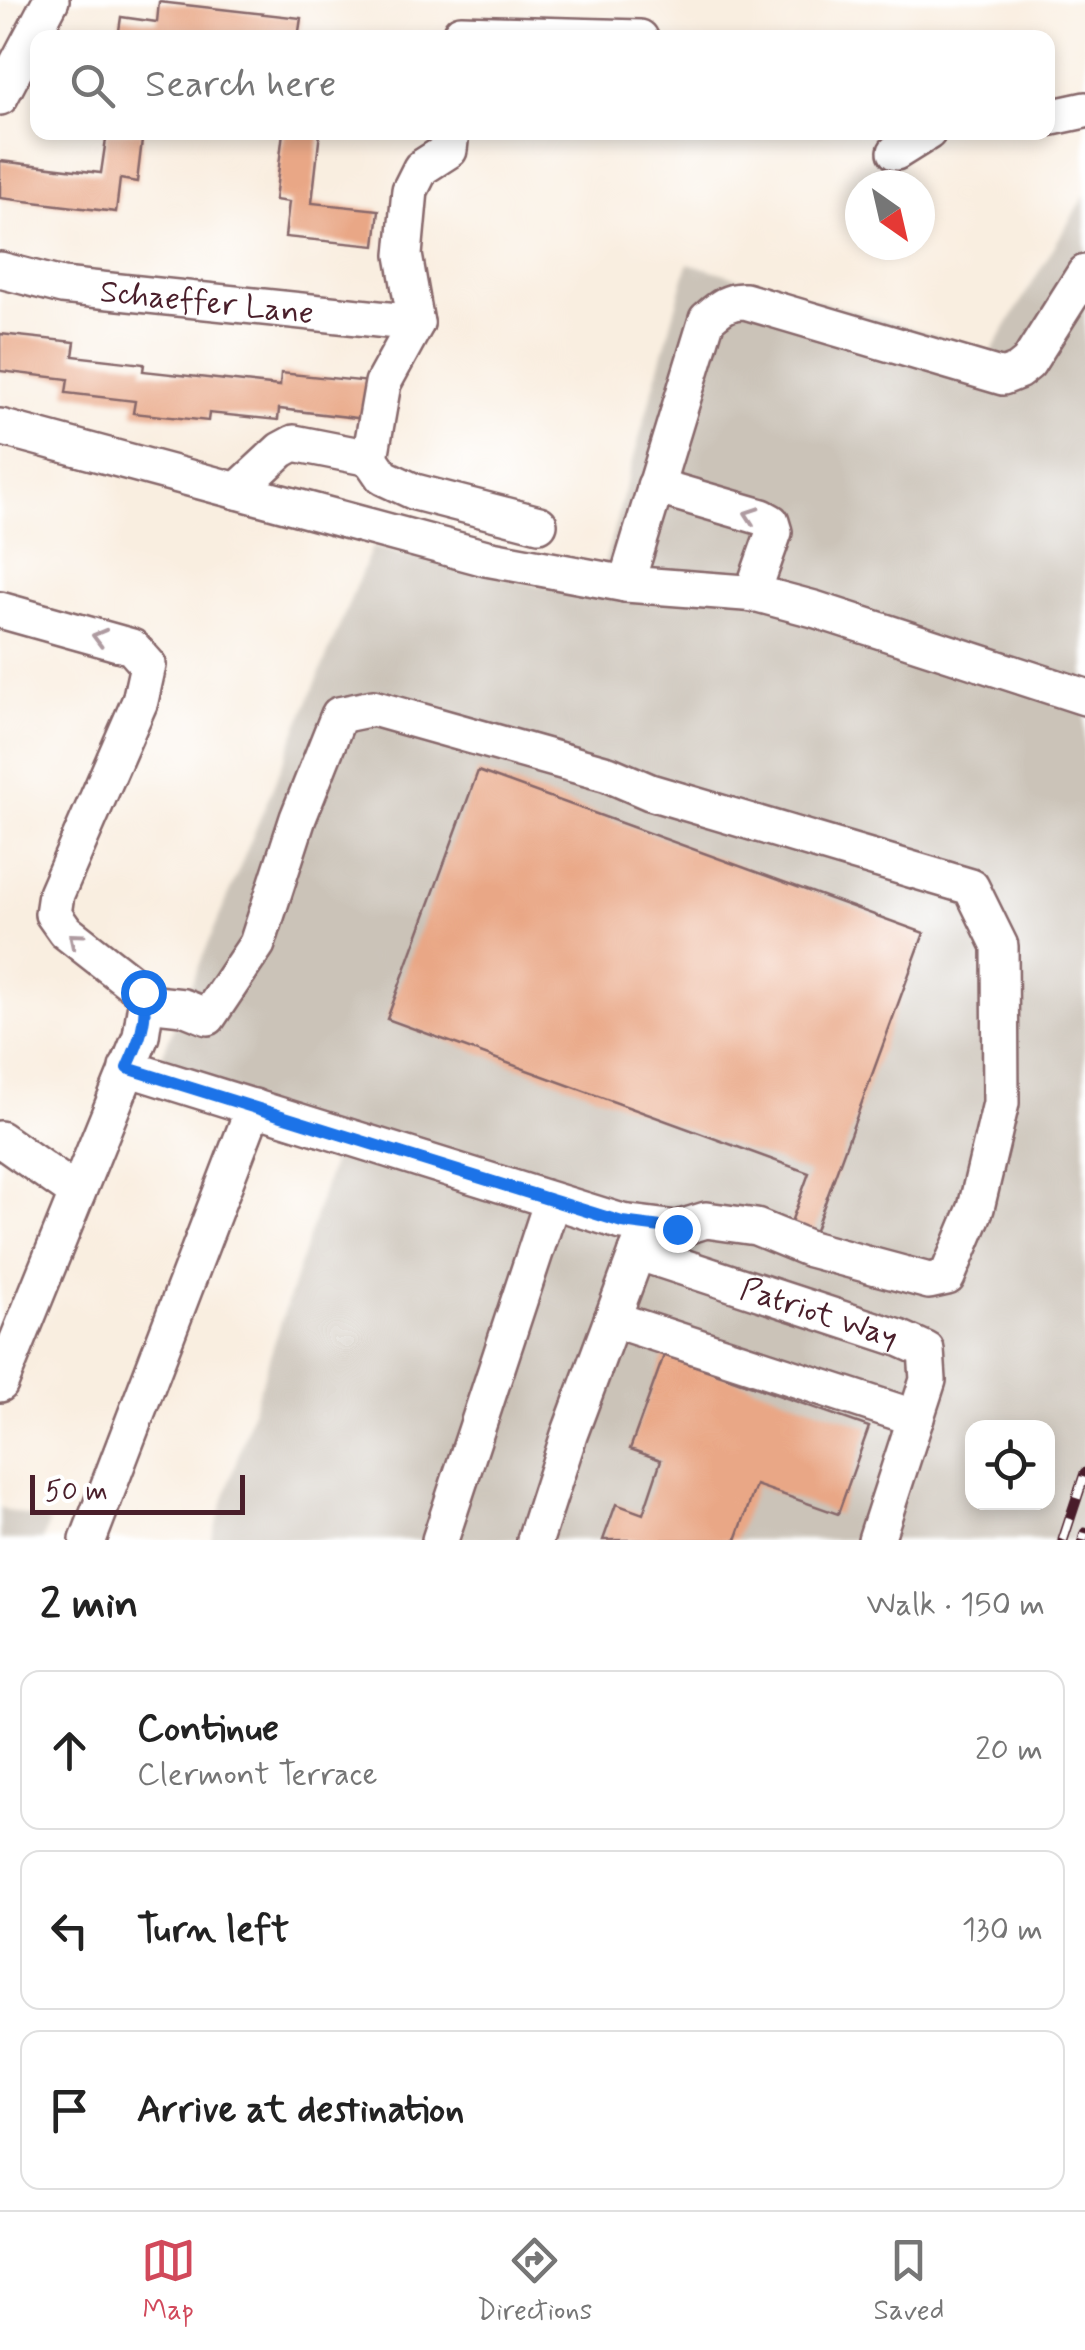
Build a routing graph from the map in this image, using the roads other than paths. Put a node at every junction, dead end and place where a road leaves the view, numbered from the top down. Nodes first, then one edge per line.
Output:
1 (51, 0) edge
2 (35, 30) edge
3 (30, 40) edge
4 (0, 97) edge
5 (1085, 110) edge
6 (1055, 116) edge
7 (450, 140) edge
8 (915, 140) edge
9 (896, 152) dead end
10 (0, 270) edge
11 (1085, 274) edge
12 (416, 323) junction
13 (0, 427) edge
14 (370, 458) junction
15 (655, 486) junction
16 (237, 491) junction
17 (539, 524) dead end
18 (626, 584) junction
19 (752, 594) junction
20 (0, 610) edge
21 (1085, 697) edge
22 (146, 1003) junction
23 (127, 1068) junction
24 (254, 1107) junction
25 (0, 1139) edge
26 (77, 1193) junction
27 (552, 1201) junction
28 (642, 1239) junction
29 (612, 1320) junction
30 (0, 1384) edge
31 (916, 1418) junction
32 (88, 1540) edge
33 (440, 1540) edge
34 (535, 1540) edge
35 (876, 1540) edge

1 - 2 street
3 - 4 street
5 - 6 street
7 - 12 street
8 - 9 street
10 - 12 street, Schaeffer Lane
11 - 15 street
12 - 14 street
13 - 16 street
14 - 16 street
14 - 17 street
15 - 18 street
19 -> 15 street
16 - 18 street
18 - 19 street
19 - 21 street
22 -> 20 street
22 - 23 street
22 - 28 street
23 - 24 street
23 - 26 street
24 - 27 street
24 - 32 street
25 - 26 street
26 - 30 street
27 - 28 street
27 - 33 street
28 - 29 street
28 - 31 street, Patriot Way
29 - 31 street
29 - 34 street
31 - 35 street, Patriot Way

